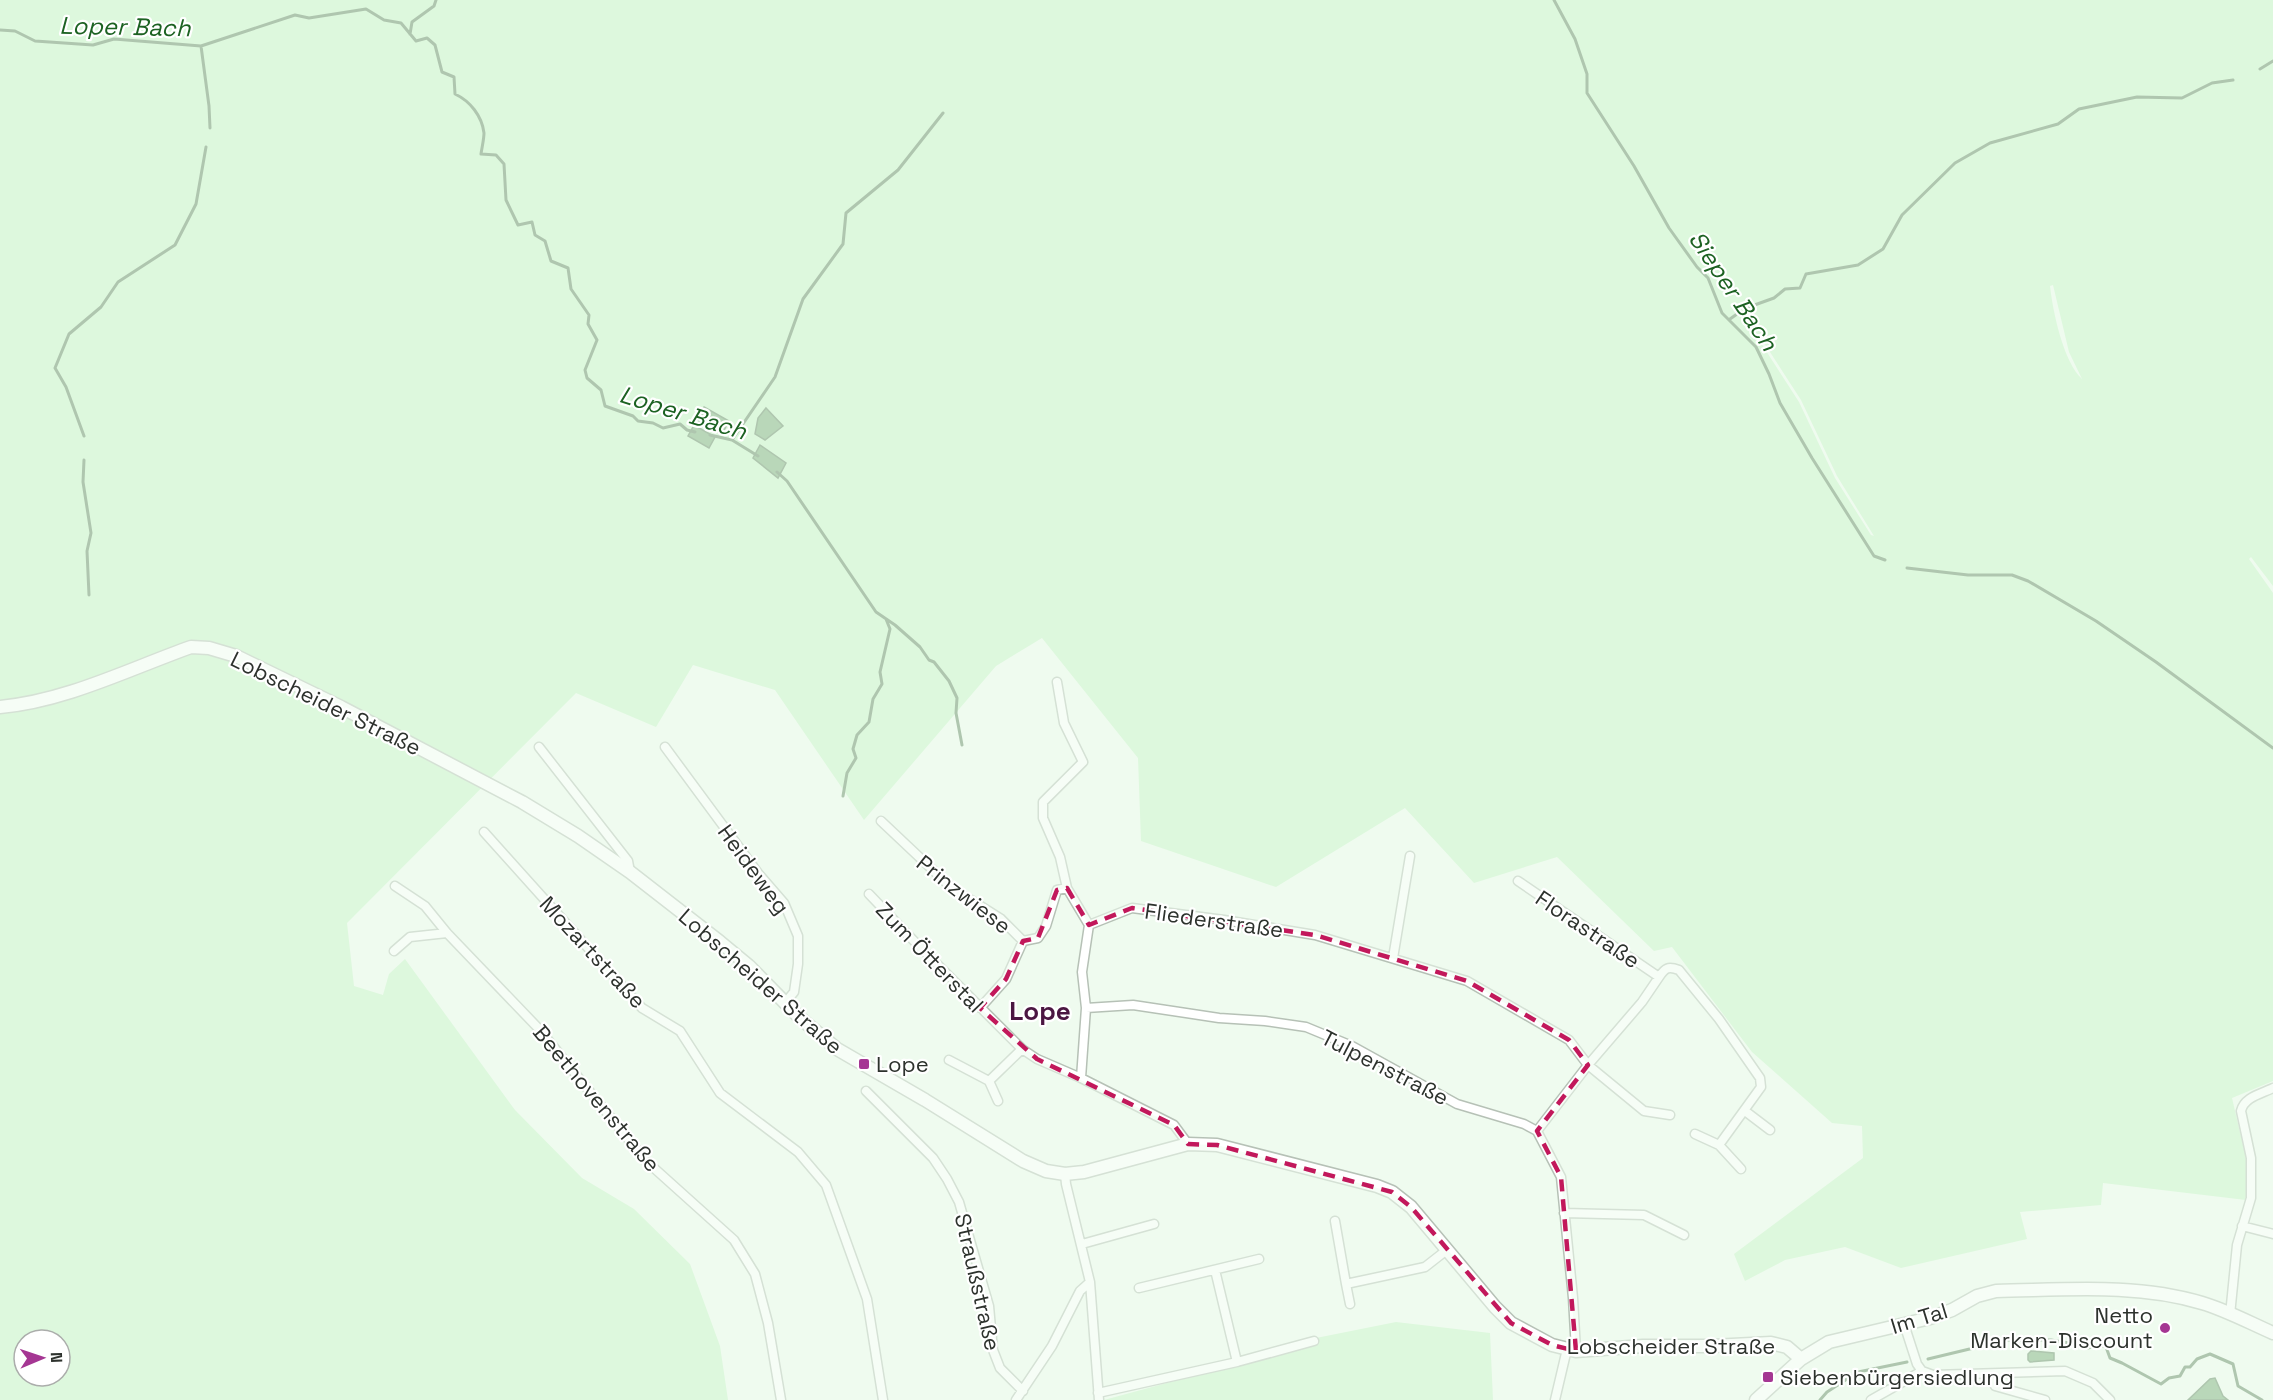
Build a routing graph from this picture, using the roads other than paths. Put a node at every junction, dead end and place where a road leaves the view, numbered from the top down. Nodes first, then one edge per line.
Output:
1 (1057, 682) dead end
2 (0, 707) edge
3 (539, 747) dead end
4 (665, 747) dead end
5 (880, 821) dead end
6 (484, 832) dead end
7 (1410, 856) dead end
8 (630, 872) junction
9 (1518, 881) dead end
10 (396, 886) dead end
11 (1067, 888) junction
12 (869, 894) dead end
13 (1089, 926) junction
14 (447, 933) junction
15 (1023, 941) junction
16 (394, 951) dead end
17 (1393, 958) junction
18 (1659, 977) junction
19 (785, 1003) junction
20 (980, 1008) junction
21 (1086, 1008) junction
22 (1022, 1049) junction
23 (949, 1060) dead end
24 (1588, 1065) junction
25 (1081, 1078) junction
26 (989, 1081) junction
27 (2273, 1088) edge
28 (866, 1091) dead end
29 (998, 1101) dead end
30 (1745, 1111) junction
31 (1670, 1115) dead end
32 (1537, 1131) junction
33 (1770, 1131) dead end
34 (1695, 1134) dead end
35 (1188, 1144) junction
36 (1719, 1145) junction
37 (1741, 1169) dead end
38 (1065, 1174) junction
39 (1564, 1213) junction
40 (1335, 1221) dead end
41 (1154, 1224) dead end
42 (2242, 1226) junction
43 (2273, 1234) edge
44 (1684, 1235) dead end
45 (1082, 1244) junction
46 (1448, 1249) junction
47 (1259, 1258) dead end
48 (1215, 1270) junction
49 (1090, 1282) junction
50 (1346, 1284) junction
51 (1139, 1288) dead end
52 (1350, 1304) dead end
53 (2230, 1315) junction
54 (1904, 1324) junction
55 (2273, 1334) edge
56 (1314, 1341) dead end
57 (1571, 1350) junction
58 (1801, 1359) junction
59 (1237, 1362) junction
60 (1922, 1371) junction
61 (1989, 1374) junction
62 (1023, 1390) junction
63 (1098, 1396) edge
64 (781, 1400) edge
65 (883, 1400) edge
66 (1016, 1400) edge
67 (1555, 1400) edge
68 (1756, 1400) edge
69 (1871, 1400) edge
70 (2044, 1400) edge
71 (2110, 1400) edge

1 - 11 street
2 - 8 street, Lobscheider Straße
3 - 8 street, Lobscheider Straße
4 - 19 street, Heideweg
5 - 15 street, Prinzwiese
6 - 65 street, Mozartstraße
7 - 17 street
8 - 19 street, Lobscheider Straße
9 - 18 street, Florastraße
10 - 14 street, Beethovenstraße
11 - 13 street
11 - 15 street
12 - 20 street, Zum Ötterstal
13 - 17 street, Fliederstraße
13 - 21 street
14 - 16 street
14 - 64 street, Beethovenstraße
15 - 20 street
17 - 24 street, Fliederstraße
18 - 24 street, Florastraße
18 - 30 street, Florastraße
19 - 38 street, Lobscheider Straße
20 - 22 street, Zum Ötterstal
21 - 25 street
21 - 32 street, Tulpenstraße
22 - 25 street, Zum Ötterstal
22 - 26 street
23 - 26 street
24 - 31 street
24 - 32 street, Florastraße
25 - 35 street
26 - 29 street
27 - 42 street
28 - 62 street, Straußstraße
30 - 33 street
30 - 36 street, Florastraße
32 - 39 street
34 - 36 street
35 - 38 street, Lobscheider Straße
35 - 46 street, Lobscheider Straße
36 - 37 street
38 - 45 street
39 - 44 street
39 - 57 street
40 - 50 street
41 - 45 street
42 - 43 street
42 - 53 street
45 - 49 street
46 - 50 street
46 - 57 street, Lobscheider Straße
47 - 48 street
48 - 51 street
48 - 59 street
49 - 62 street
49 - 63 street
50 - 52 street
53 - 54 street, Im Tal
53 - 55 street, Im Tal
54 - 58 street, Im Tal
54 - 60 street
56 - 59 street
57 - 58 street, Lobscheider Straße
57 - 67 street
58 - 68 street, Im Tal
59 - 63 street
60 - 61 street
60 - 69 street
61 - 70 street
61 - 71 street
62 - 66 street

